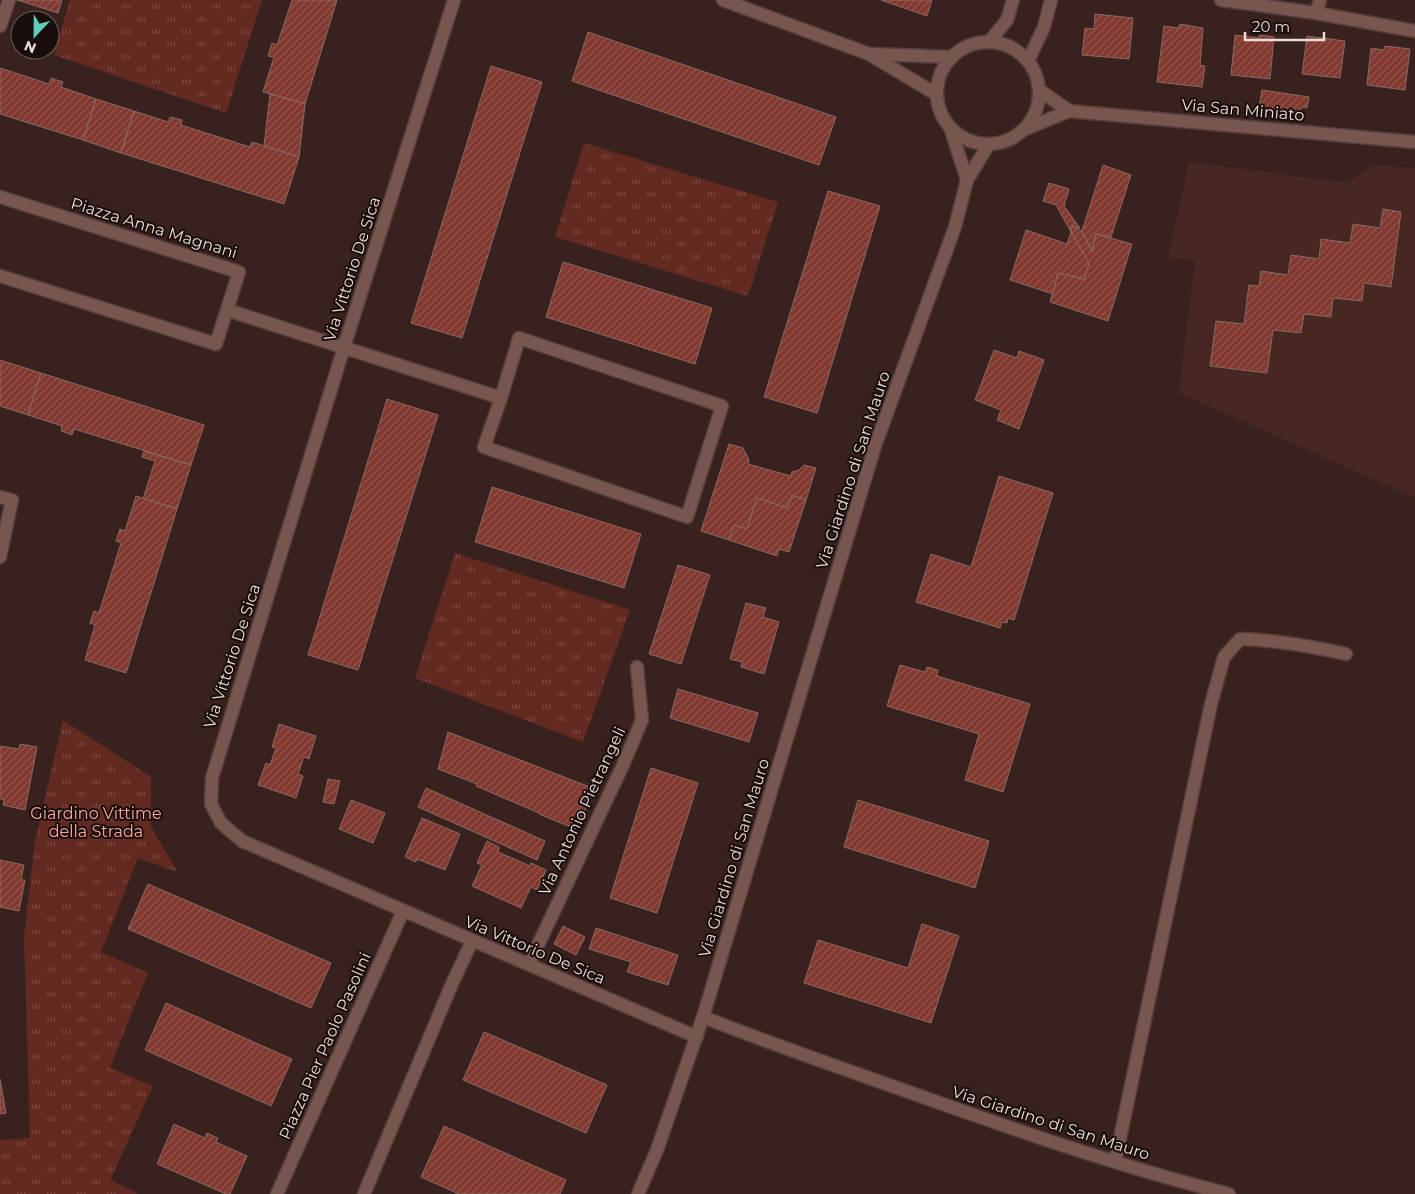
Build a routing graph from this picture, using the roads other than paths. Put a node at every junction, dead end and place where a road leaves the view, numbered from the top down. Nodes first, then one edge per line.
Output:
1 (9, 0) edge
2 (454, 0) edge
3 (723, 0) edge
4 (1013, 0) edge
5 (1052, 0) edge
6 (1221, 0) edge
7 (1320, 0) edge
8 (1316, 13) junction
9 (0, 26) edge
10 (1415, 31) edge
11 (988, 42) junction
12 (869, 54) junction
13 (951, 57) junction
14 (1028, 61) junction
15 (1039, 90) junction
16 (936, 94) junction
17 (1069, 111) junction
18 (950, 127) junction
19 (1023, 130) junction
20 (1415, 142) edge
21 (989, 144) junction
22 (967, 180) junction
23 (0, 197) edge
24 (0, 276) edge
25 (227, 310) junction
26 (344, 348) junction
27 (501, 398) junction
28 (0, 497) edge
29 (0, 557) edge
30 (1346, 654) dead end
31 (637, 667) dead end
32 (403, 911) junction
33 (472, 941) junction
34 (529, 964) junction
35 (703, 1017) junction
36 (696, 1037) junction
37 (1116, 1162) junction
38 (277, 1194) edge
39 (364, 1194) edge
40 (638, 1194) edge
41 (1229, 1194) edge

1 - 9 street
2 - 26 street, Via Vittorio De Sica
3 - 12 street
4 - 11 street
5 - 14 street
6 - 8 street
7 - 8 street
8 - 10 street
11 - 13 street
11 - 14 street
12 - 13 street
12 - 16 street
13 - 16 street
14 - 15 street
15 - 17 street
15 - 19 street
16 - 18 street
17 - 19 street
17 - 20 street, Via San Miniato
18 - 21 street
18 - 22 street
19 - 21 street
21 - 22 street
22 - 35 street, Via Giardino di San Mauro
23 - 25 street, Piazza Anna Magnani
24 - 25 street, Piazza Anna Magnani
25 - 26 street
26 - 27 street
26 - 32 street, Via Vittorio De Sica
27 - 27 street
28 - 29 street
30 - 37 street
31 - 34 street, Via Antonio Pietrangeli
32 - 33 street, Via Vittorio De Sica
32 - 38 street, Piazza Pier Paolo Pasolini
33 - 34 street, Via Vittorio De Sica
33 - 39 street
34 - 36 street, Via Vittorio De Sica
35 - 36 street
35 - 37 street, Via Giardino di San Mauro
36 - 40 street
37 - 41 street, Via Giardino di San Mauro

